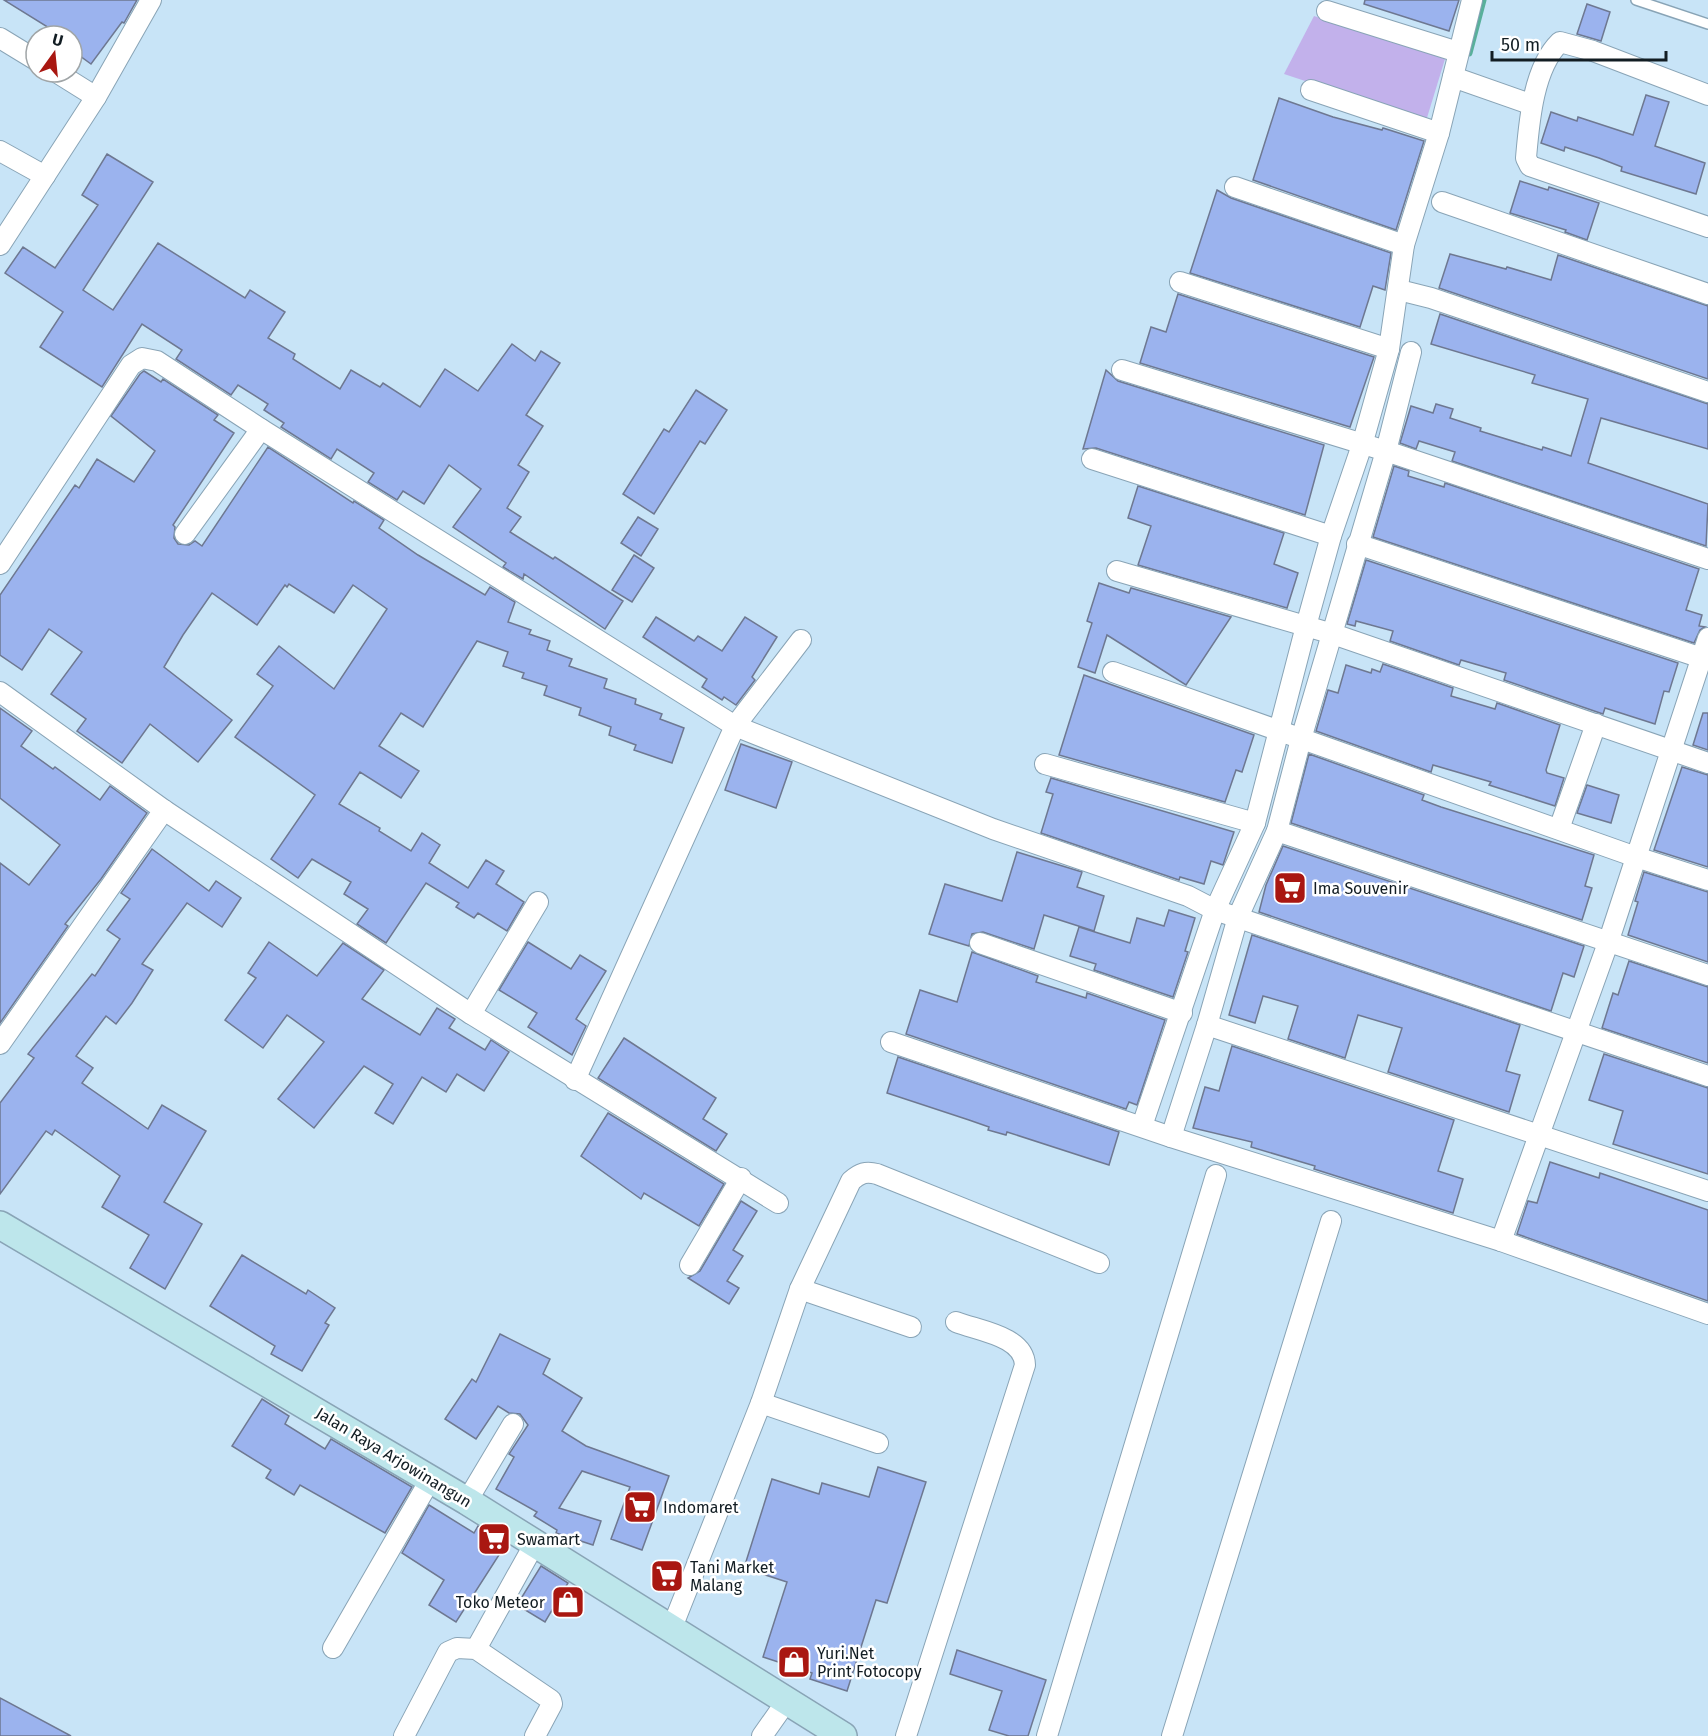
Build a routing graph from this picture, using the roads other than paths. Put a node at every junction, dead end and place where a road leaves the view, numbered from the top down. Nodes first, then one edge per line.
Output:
1 (151, 0) edge
2 (1472, 0) edge
3 (1636, 0) edge
4 (1327, 11) dead end
5 (1708, 24) edge
6 (0, 38) edge
7 (1458, 52) junction
8 (24, 53) edge
9 (1453, 77) junction
10 (74, 84) edge
11 (1311, 90) dead end
12 (1708, 95) edge
13 (96, 98) junction
14 (1530, 104) junction
15 (1439, 133) junction
16 (0, 151) edge
17 (45, 176) junction
18 (1235, 187) dead end
19 (1442, 202) dead end
20 (1707, 222) edge
21 (0, 245) edge
22 (1404, 245) junction
23 (1180, 282) dead end
24 (1399, 290) junction
25 (1708, 294) edge
26 (1389, 350) junction
27 (1411, 352) dead end
28 (1122, 370) dead end
29 (1708, 392) edge
30 (261, 429) junction
31 (1362, 445) junction
32 (1386, 451) junction
33 (1092, 459) dead end
34 (185, 534) dead end
35 (1331, 536) junction
36 (1357, 544) junction
37 (1708, 559) edge
38 (0, 564) edge
39 (1117, 571) dead end
40 (1306, 626) junction
41 (1333, 634) junction
42 (1708, 638) edge
43 (801, 640) dead end
44 (1705, 659) edge
45 (1113, 672) dead end
46 (0, 692) edge
47 (1596, 724) junction
48 (735, 726) junction
49 (1280, 731) junction
50 (1301, 739) junction
51 (1673, 751) junction
52 (1045, 764) dead end
53 (1708, 764) edge
54 (164, 810) junction
55 (1255, 823) junction
56 (1559, 829) junction
57 (1277, 831) junction
58 (1636, 857) junction
59 (1708, 880) edge
60 (538, 902) dead end
61 (1215, 910) junction
62 (1238, 917) junction
63 (1608, 942) junction
64 (980, 944) dead end
65 (1708, 975) edge
66 (1182, 1013) junction
67 (471, 1014) junction
68 (1207, 1025) junction
69 (1576, 1032) junction
70 (891, 1042) dead end
71 (0, 1044) edge
72 (1708, 1076) edge
73 (575, 1080) junction
74 (1142, 1126) junction
75 (1539, 1135) junction
76 (1171, 1137) junction
77 (1216, 1175) dead end
78 (741, 1178) junction
79 (1708, 1191) edge
80 (778, 1203) dead end
81 (1331, 1221) dead end
82 (0, 1225) edge
83 (1501, 1241) junction
84 (1099, 1263) dead end
85 (690, 1265) dead end
86 (800, 1289) junction
87 (1708, 1314) edge
88 (956, 1323) dead end
89 (911, 1327) dead end
90 (761, 1402) junction
91 (513, 1424) dead end
92 (878, 1443) dead end
93 (430, 1480) junction
94 (466, 1501) junction
95 (535, 1543) junction
96 (671, 1630) junction
97 (333, 1648) dead end
98 (476, 1649) junction
99 (786, 1702) junction
100 (404, 1736) edge
101 (536, 1736) edge
102 (762, 1736) edge
103 (843, 1736) edge
104 (906, 1736) edge
105 (1047, 1736) edge
106 (1172, 1736) edge

1 - 13 street
2 - 7 street
3 - 5 lane
4 - 7 street
6 - 8 street
7 - 9 street
9 - 14 street
9 - 15 street
10 - 13 street
11 - 15 street
12 - 14 street
13 - 17 street
14 - 20 street
15 - 22 street
16 - 17 street
17 - 21 street
18 - 22 street
19 - 25 street
22 - 24 street
23 - 26 street
24 - 26 street
24 - 29 street
26 - 31 street
27 - 32 street
28 - 31 street
30 - 34 street
30 - 38 street
30 - 48 street
31 - 32 street
31 - 35 street
32 - 36 street
32 - 37 street
33 - 35 street
35 - 40 street
36 - 41 street
36 - 44 street
39 - 40 street
40 - 41 street
40 - 49 street
41 - 47 street
41 - 50 street
42 - 44 street
43 - 48 street
44 - 51 street
45 - 49 street
46 - 54 street
47 - 51 street
47 - 56 street
48 - 61 street
48 - 73 street
49 - 50 street
49 - 55 street
50 - 56 street
50 - 57 street
51 - 53 street
51 - 58 street
52 - 55 street
54 - 67 street
54 - 71 street
55 - 61 street
56 - 58 street
57 - 62 street
57 - 63 street
58 - 59 street
58 - 63 street
60 - 67 street
61 - 62 street
61 - 66 street
62 - 68 street
62 - 69 street
63 - 65 street
63 - 69 street
64 - 66 street
66 - 74 street
67 - 73 street
68 - 75 street
68 - 76 street
69 - 72 street
69 - 75 street
70 - 74 street
73 - 78 street
74 - 76 street
75 - 79 street
75 - 83 street
76 - 83 street
77 - 105 street
78 - 80 street
78 - 85 street
81 - 106 street
82 - 93 main road, Jalan Raya Arjowinangun
83 - 87 street
84 - 86 street
86 - 89 street
86 - 90 street
88 - 104 street
90 - 92 street
90 - 96 street
91 - 94 street
93 - 94 main road, Jalan Raya Arjowinangun
93 - 97 street
94 - 95 main road, Jalan Raya Arjowinangun
95 - 96 main road, Jalan Raya Arjowinangun
95 - 98 street
96 - 99 main road, Jalan Raya Arjowinangun
98 - 100 street
98 - 101 street
99 - 102 street
99 - 103 main road, Jalan Raya Arjowinangun

